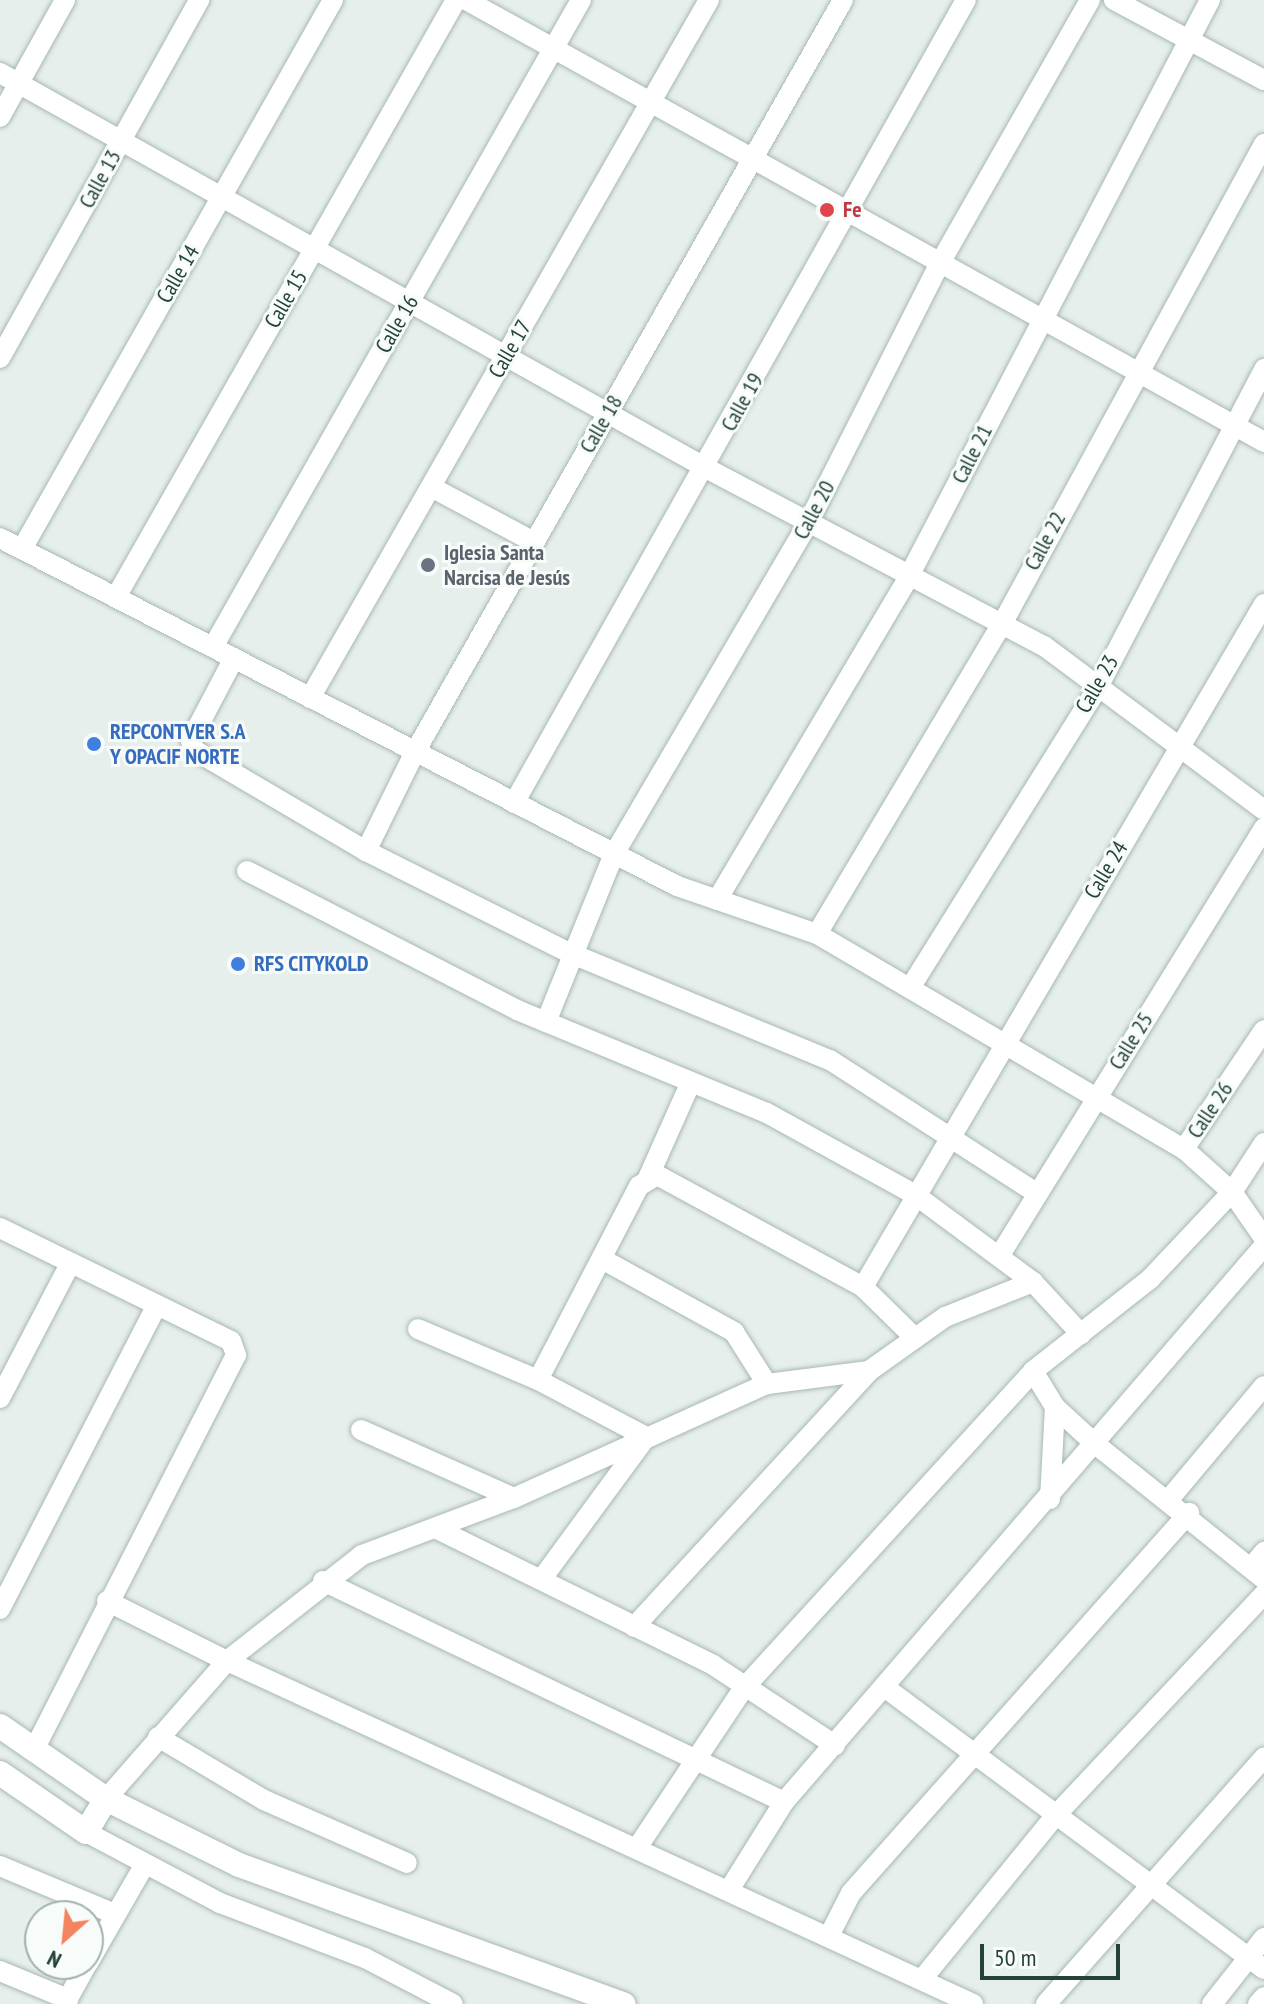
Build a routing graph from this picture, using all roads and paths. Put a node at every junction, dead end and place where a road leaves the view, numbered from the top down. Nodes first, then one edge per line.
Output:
1 (65, 0) edge
2 (199, 0) edge
3 (333, 0) edge
4 (456, 0) edge
5 (466, 0) edge
6 (581, 0) edge
7 (709, 0) edge
8 (843, 0) edge
9 (966, 0) edge
10 (1090, 0) edge
11 (1114, 0) edge
12 (1210, 0) edge
13 (1185, 38) junction
14 (554, 49) junction
15 (9, 78) edge
16 (1264, 80) edge
17 (651, 102) junction
18 (0, 117) edge
19 (122, 139) junction
20 (1264, 144) edge
21 (752, 159) junction
22 (223, 194) junction
23 (848, 212) junction
24 (317, 245) junction
25 (940, 263) junction
26 (412, 298) junction
27 (1041, 319) junction
28 (507, 353) junction
29 (0, 358) edge
30 (1264, 369) edge
31 (1135, 371) junction
32 (608, 411) junction
33 (1233, 425) junction
34 (1264, 442) edge
35 (706, 468) junction
36 (431, 487) junction
37 (808, 523) junction
38 (0, 538) edge
39 (534, 542) junction
40 (22, 549) junction
41 (909, 576) junction
42 (116, 597) junction
43 (1264, 604) edge
44 (1002, 624) junction
45 (213, 647) junction
46 (234, 658) junction
47 (1098, 687) junction
48 (310, 698) junction
49 (1178, 749) junction
50 (415, 752) junction
51 (514, 803) junction
52 (1264, 810) edge
53 (1264, 828) edge
54 (366, 851) junction
55 (614, 854) junction
56 (247, 871) dead end
57 (717, 900) junction
58 (817, 934) junction
59 (570, 953) junction
60 (910, 988) junction
61 (546, 1022) junction
62 (1264, 1030) edge
63 (1003, 1044) junction
64 (691, 1082) junction
65 (1095, 1099) junction
66 (954, 1140) junction
67 (1264, 1143) edge
68 (1184, 1149) junction
69 (648, 1178) junction
70 (1232, 1192) junction
71 (1036, 1193) junction
72 (914, 1194) junction
73 (0, 1228) edge
74 (1264, 1238) edge
75 (1264, 1246) edge
76 (1000, 1255) junction
77 (602, 1259) junction
78 (69, 1266) junction
79 (1033, 1282) junction
80 (863, 1287) junction
81 (157, 1305) junction
82 (418, 1329) dead end
83 (1081, 1334) junction
84 (912, 1335) junction
85 (869, 1371) junction
86 (1033, 1371) junction
87 (538, 1380) junction
88 (767, 1384) junction
89 (1264, 1386) edge
90 (0, 1398) edge
91 (1055, 1407) junction
92 (361, 1430) dead end
93 (646, 1437) junction
94 (1094, 1443) junction
95 (514, 1498) junction
96 (1170, 1498) junction
97 (1050, 1499) junction
98 (1189, 1513) junction
99 (435, 1528) junction
100 (1260, 1567) edge
101 (541, 1580) junction
102 (323, 1581) junction
103 (1264, 1594) edge
104 (107, 1601) junction
105 (0, 1609) edge
106 (634, 1627) junction
107 (227, 1661) junction
108 (743, 1689) junction
109 (887, 1689) junction
110 (0, 1726) edge
111 (158, 1737) junction
112 (835, 1745) junction
113 (34, 1749) junction
114 (973, 1755) junction
115 (1264, 1758) edge
116 (700, 1760) junction
117 (0, 1773) edge
118 (106, 1799) junction
119 (784, 1802) junction
120 (1055, 1816) junction
121 (86, 1832) junction
122 (637, 1848) junction
123 (407, 1863) dead end
124 (145, 1864) junction
125 (0, 1866) edge
126 (1152, 1885) junction
127 (729, 1890) junction
128 (115, 1914) junction
129 (104, 1934) edge
130 (829, 1936) junction
131 (1264, 1938) edge
132 (1256, 1964) edge
133 (0, 1971) edge
134 (923, 1978) junction
135 (78, 1980) edge
136 (1264, 1997) edge
137 (66, 2002) edge
138 (453, 2004) edge
139 (624, 2004) edge
140 (973, 2004) edge
141 (1046, 2004) edge
142 (1212, 2004) edge
143 (1258, 2004) edge

1 - 15 street
2 - 19 street, Calle 13
3 - 22 street, Calle 14
4 - 24 street, Calle 15
5 - 14 street
6 - 14 street, Calle 16
7 - 17 street, Calle 17
8 - 21 street, Calle 18
9 - 23 street, Calle 19
10 - 25 street, Calle 20
11 - 13 street
12 - 13 street, Calle 21
13 - 16 street
13 - 27 street, Calle 21
14 - 17 street
14 - 26 street, Calle 16
15 - 18 street
15 - 19 street
17 - 21 street
17 - 28 street, Calle 17
19 - 22 street
19 - 29 street, Calle 13
20 - 31 street, Calle 22
21 - 23 street
21 - 32 street, Calle 18
22 - 24 street
22 - 40 street, Calle 14
23 - 25 street
23 - 35 street, Calle 19
24 - 26 street
24 - 42 street, Calle 15
25 - 27 street
25 - 37 street, Calle 20
26 - 28 street
26 - 45 street, Calle 16
27 - 31 street
27 - 41 street, Calle 21
28 - 32 street
28 - 36 street, Calle 17
30 - 33 street, Calle 23
31 - 33 street
31 - 44 street, Calle 22
32 - 35 street
32 - 39 street, Calle 18
33 - 34 street
33 - 47 street, Calle 23
35 - 37 street
35 - 51 street, Calle 19
36 - 39 street
36 - 48 street, Calle 17
37 - 41 street
37 - 55 street, Calle 20
38 - 40 street
39 - 50 street, Calle 18
40 - 42 street
41 - 44 street
41 - 57 street, Calle 21
42 - 45 street
43 - 49 street, Calle 24
44 - 47 street
44 - 58 street, Calle 22
45 - 46 street
46 - 48 street
46 - 54 street
47 - 49 street
47 - 60 street, Calle 23
48 - 50 street
49 - 52 street
49 - 63 street, Calle 24
50 - 51 street
50 - 54 street, Calle 18
51 - 55 street
53 - 65 street, Calle 25
54 - 59 street
55 - 57 street
55 - 59 street, Calle 20
56 - 61 street
57 - 58 street
58 - 60 street
59 - 61 street, Calle 20
59 - 66 street
60 - 63 street
61 - 64 street
62 - 68 street, Calle 26
63 - 65 street
63 - 66 street, Calle 24
64 - 69 street
64 - 72 street
65 - 68 street
65 - 71 street, Calle 25
66 - 71 street
66 - 72 street, Calle 24
67 - 70 street
68 - 70 street
69 - 77 street
69 - 80 street
70 - 74 street
70 - 83 street
71 - 76 street, Calle 25
72 - 76 street
72 - 80 street, Calle 24
73 - 78 street
75 - 94 street
76 - 79 street
77 - 87 street
77 - 88 street
78 - 81 street
78 - 90 street
79 - 83 street
79 - 84 street
80 - 84 street
81 - 104 street
81 - 105 street
82 - 87 street
83 - 86 street
84 - 85 street
85 - 88 street
85 - 106 street
86 - 91 street
86 - 108 street
87 - 93 street
88 - 93 street
89 - 96 street
91 - 94 street
91 - 97 street
92 - 95 street
93 - 95 street
93 - 101 street
94 - 96 street
94 - 97 street
95 - 99 street
96 - 98 street
97 - 109 street
98 - 100 street
98 - 114 street
99 - 101 street
99 - 102 street
101 - 106 street
102 - 107 street
102 - 116 street
103 - 120 street
104 - 107 street
104 - 113 street
106 - 108 street
107 - 111 street
107 - 122 street
108 - 112 street
108 - 116 street
109 - 112 street
109 - 114 street
110 - 113 street
111 - 118 street
111 - 123 street
112 - 119 street
113 - 118 street
114 - 120 street
114 - 130 street
115 - 126 street
116 - 119 street
116 - 122 street
117 - 121 street
118 - 121 street
118 - 139 street
119 - 127 street
120 - 126 street
120 - 134 street
121 - 124 street
122 - 127 street
124 - 128 street
124 - 138 street
125 - 128 street
126 - 132 street
126 - 141 street
127 - 130 street
128 - 129 street
130 - 134 street
131 - 132 street
132 - 142 street
133 - 137 street
134 - 140 street
135 - 137 street
136 - 143 street

